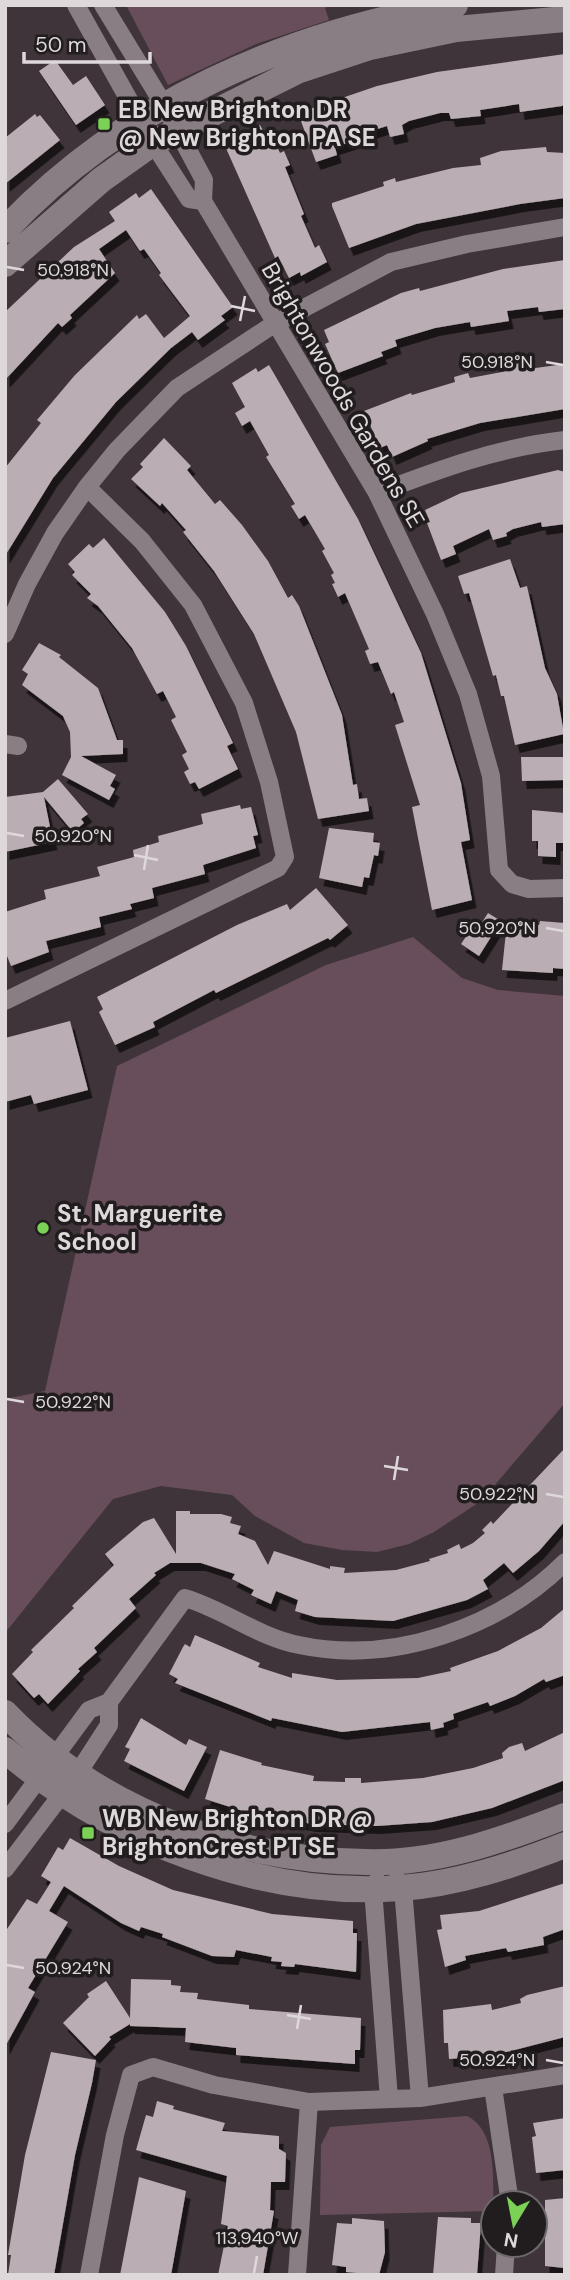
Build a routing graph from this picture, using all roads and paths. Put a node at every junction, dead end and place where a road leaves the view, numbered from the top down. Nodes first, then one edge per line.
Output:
1 (76, 5) edge
2 (103, 5) edge
3 (455, 5) edge
4 (565, 19) edge
5 (164, 105) junction
6 (139, 119) junction
7 (177, 131) junction
8 (153, 143) junction
9 (203, 201) junction
10 (565, 227) edge
11 (5, 230) edge
12 (5, 264) edge
13 (274, 324) junction
14 (565, 440) edge
15 (87, 487) junction
16 (377, 493) junction
17 (5, 634) edge
18 (565, 888) edge
19 (5, 1001) edge
20 (565, 1562) edge
21 (109, 1702) junction
22 (5, 1713) edge
23 (5, 1750) edge
24 (46, 1767) junction
25 (70, 1784) junction
26 (565, 1816) edge
27 (5, 1824) edge
28 (565, 1844) edge
29 (386, 1862) junction
30 (5, 1869) edge
31 (403, 1888) junction
32 (373, 1889) junction
33 (565, 2075) edge
34 (493, 2087) junction
35 (420, 2098) junction
36 (389, 2099) junction
37 (309, 2102) junction
38 (508, 2189) edge
39 (89, 2275) edge
40 (297, 2275) edge

1 - 6 street, Brightonwoods Gardens SE
2 - 5 street, Brightonwoods Gardens SE
3 - 5 street
4 - 7 street
5 - 6 street
5 - 7 street, Brightonwoods Gardens SE
6 - 8 street, Brightonwoods Gardens SE
6 - 11 street
7 - 8 street
7 - 9 street, Brightonwoods Gardens SE
8 - 9 street, Brightonwoods Gardens SE
8 - 12 street
9 - 13 street, Brightonwoods Gardens SE
10 - 13 street
13 - 15 street
13 - 16 street, Brightonwoods Gardens SE
14 - 16 street
15 - 17 street
15 - 19 street
16 - 18 street, Brightonwoods Gardens SE
20 - 21 street
21 - 24 street
21 - 25 street
22 - 24 street
23 - 24 street
24 - 25 street
24 - 27 street
25 - 29 street
25 - 30 street
25 - 32 street
26 - 29 street
28 - 31 street
29 - 31 street
29 - 32 street
31 - 32 street
31 - 35 street
32 - 36 street
33 - 34 street
34 - 35 street
34 - 38 street
35 - 36 street
36 - 37 street
37 - 39 street
37 - 40 street

